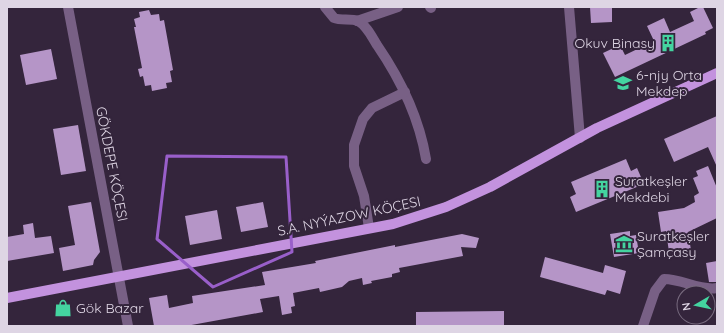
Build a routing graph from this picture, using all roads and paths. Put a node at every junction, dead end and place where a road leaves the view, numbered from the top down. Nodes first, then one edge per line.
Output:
1 (68, 7) edge
2 (325, 7) edge
3 (398, 7) edge
4 (569, 7) edge
5 (357, 20) junction
6 (717, 73) edge
7 (405, 92) junction
8 (580, 138) junction
9 (426, 158) dead end
10 (369, 228) junction
11 (119, 277) junction
12 (717, 288) edge
13 (7, 298) edge
14 (128, 326) edge
15 (643, 326) edge

1 - 11 street, GÖKDEPE KÖÇESI
2 - 5 street
3 - 5 street
4 - 8 street
5 - 7 street
6 - 8 main road, S.A. NYÝAZOW KÖÇESI
7 - 9 street
7 - 10 street
8 - 10 main road, S.A. NYÝAZOW KÖÇESI
10 - 11 main road, S.A. NYÝAZOW KÖÇESI
11 - 13 main road, S.A. NYÝAZOW KÖÇESI
11 - 14 street, GÖKDEPE KÖÇESI
12 - 15 street

